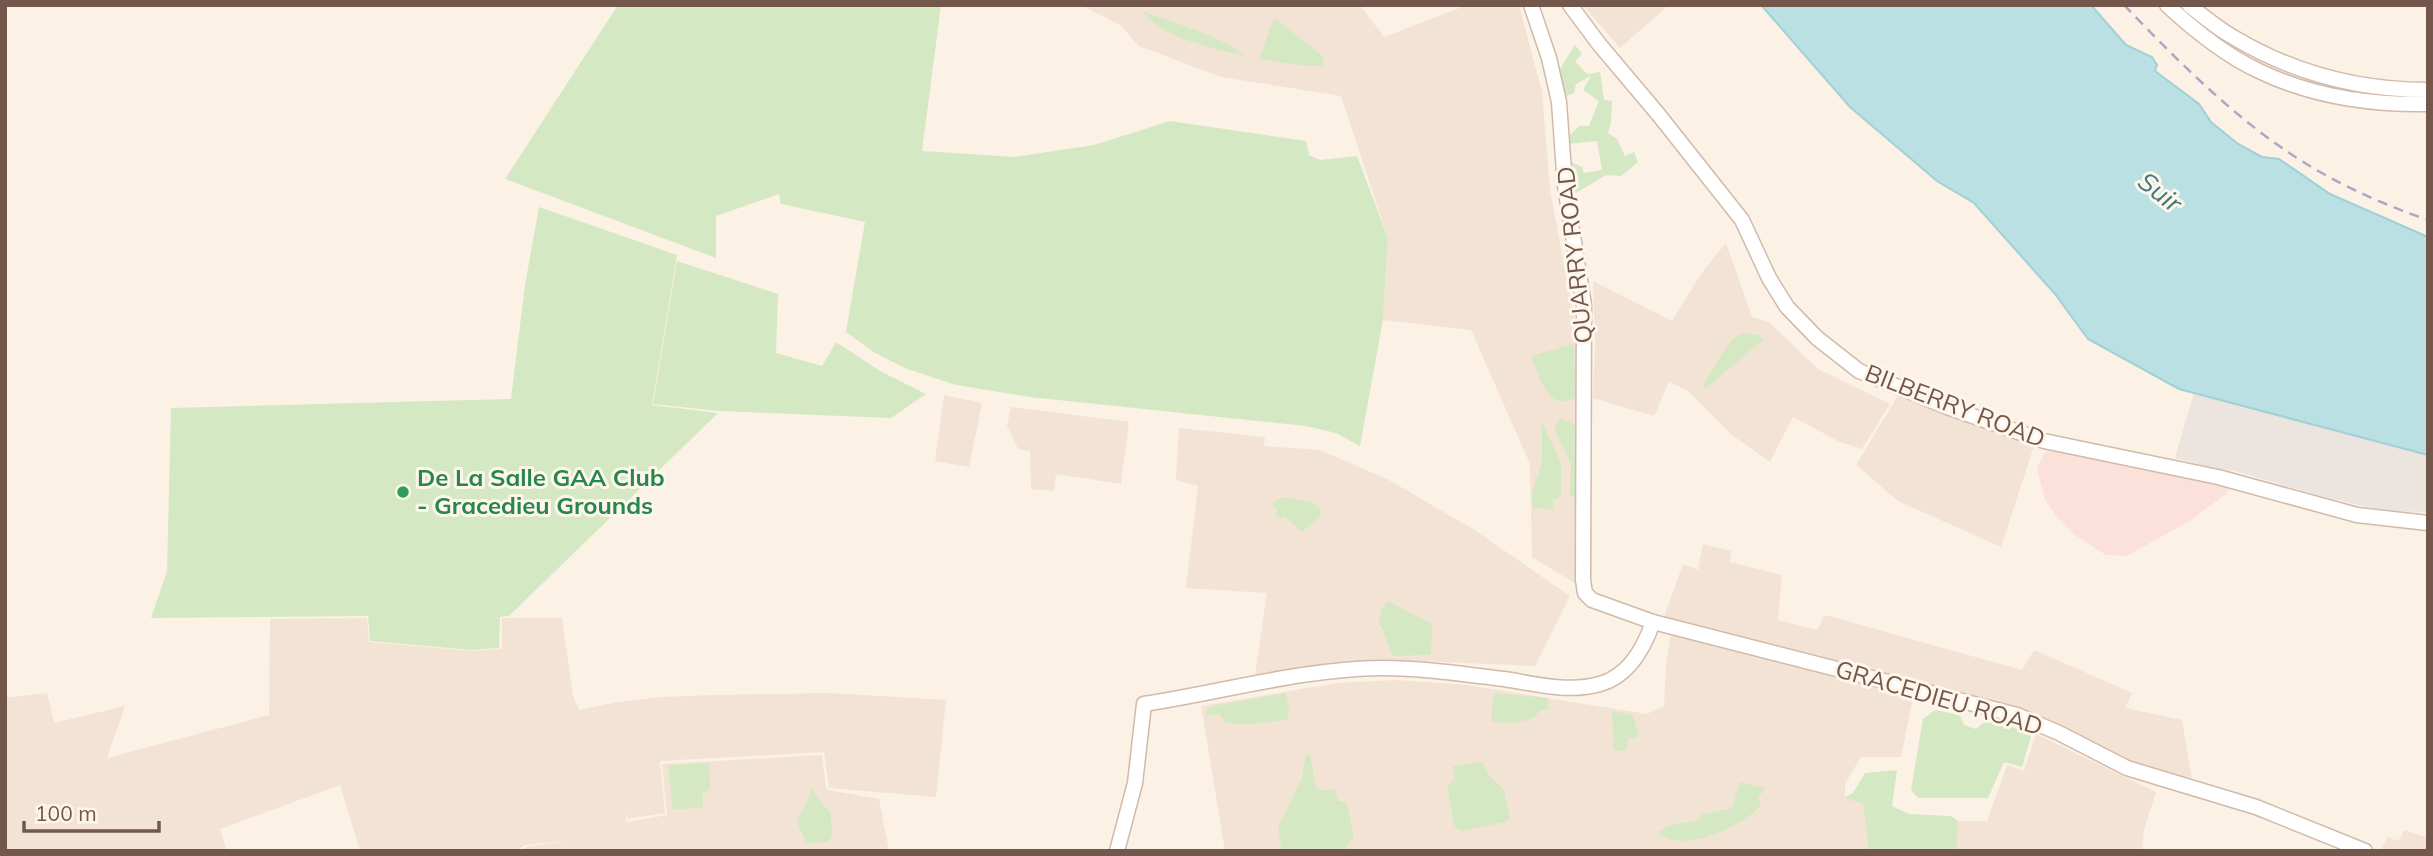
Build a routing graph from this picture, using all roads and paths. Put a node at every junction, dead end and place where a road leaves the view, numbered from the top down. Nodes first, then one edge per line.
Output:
1 (1531, 5) edge
2 (1570, 5) edge
3 (2167, 5) edge
4 (2189, 5) edge
5 (2428, 90) edge
6 (2428, 104) edge
7 (2428, 523) edge
8 (1585, 593) joint
9 (1653, 622) junction
10 (1117, 851) edge
11 (2365, 851) edge

1 - 8 street, QUARRY ROAD
2 - 7 street, BILBERRY ROAD
3 - 6 street
4 - 5 street
8 - 9 street, GRACEDIEU ROAD
9 - 10 street
9 - 11 street, GRACEDIEU ROAD

